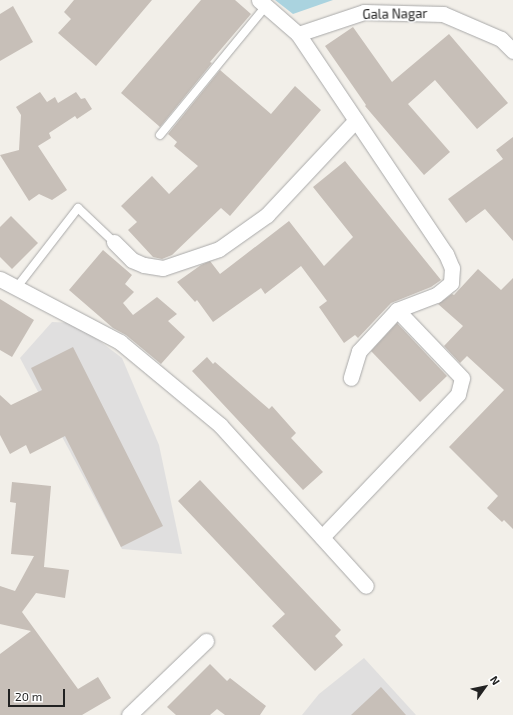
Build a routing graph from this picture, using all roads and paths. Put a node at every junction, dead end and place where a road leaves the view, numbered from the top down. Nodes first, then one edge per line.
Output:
1 (262, 3) edge
2 (298, 34) junction
3 (513, 51) edge
4 (356, 120) junction
5 (160, 135) dead end
6 (114, 242) joint
7 (0, 279) edge
8 (17, 287) junction
9 (397, 310) junction
10 (351, 378) dead end
11 (322, 537) junction
12 (366, 586) dead end
13 (206, 641) dead end
14 (129, 715) edge

1 - 2 street
1 - 5 lane
2 - 3 street, Gala Nagar
2 - 4 street
4 - 6 street
4 - 9 street
6 - 8 lane
7 - 8 street
8 - 11 street
9 - 10 street
9 - 11 street
11 - 12 street
13 - 14 street

